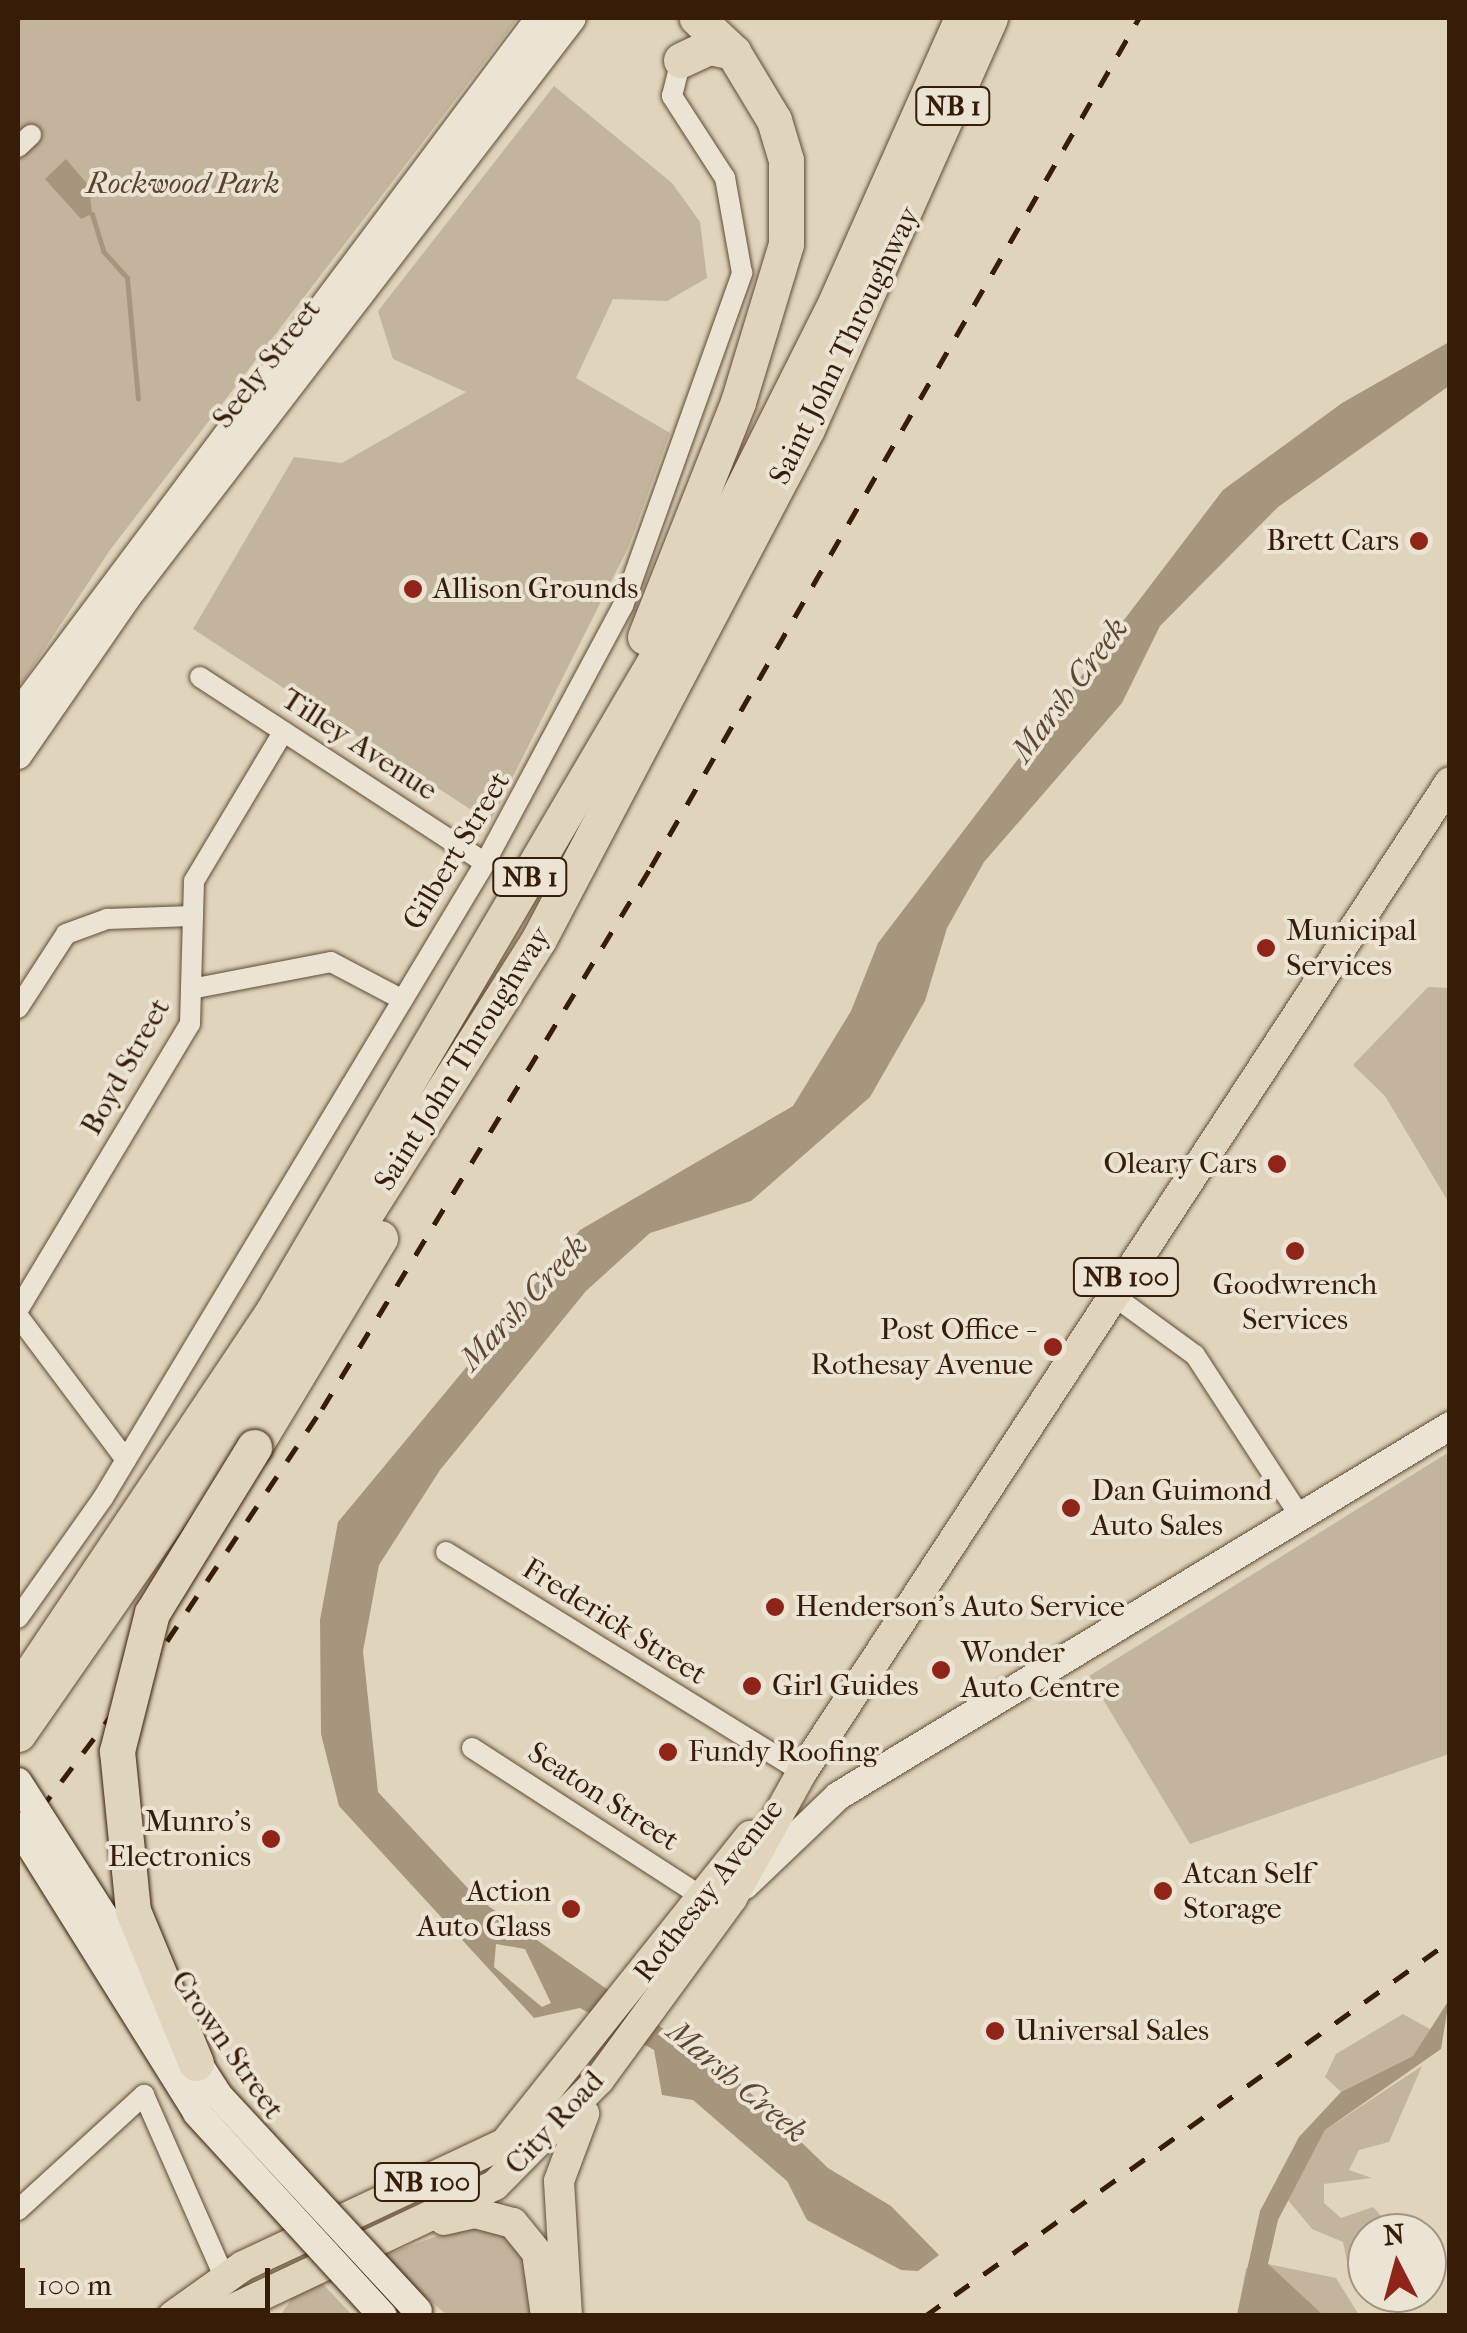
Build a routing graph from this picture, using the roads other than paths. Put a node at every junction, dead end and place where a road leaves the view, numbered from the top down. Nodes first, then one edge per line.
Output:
1 (540, 18) edge
2 (572, 18) edge
3 (684, 18) edge
4 (697, 18) edge
5 (962, 18) edge
6 (990, 18) edge
7 (1006, 18) edge
8 (732, 52) junction
9 (680, 60) junction
10 (917, 195) junction
11 (200, 677) dead end
12 (18, 715) edge
13 (284, 732) junction
14 (18, 755) edge
15 (1450, 782) edge
16 (552, 836) junction
17 (485, 863) junction
18 (192, 916) junction
19 (539, 939) junction
20 (196, 988) junction
21 (403, 1000) junction
22 (18, 1008) edge
23 (1114, 1296) junction
24 (18, 1313) edge
25 (1450, 1426) edge
26 (126, 1460) junction
27 (1300, 1516) junction
28 (446, 1552) dead end
29 (18, 1618) edge
30 (18, 1692) edge
31 (18, 1734) edge
32 (472, 1748) dead end
33 (802, 1772) junction
34 (18, 1782) edge
35 (838, 1796) junction
36 (18, 1826) edge
37 (717, 1898) junction
38 (606, 2047) junction
39 (196, 2063) junction
40 (599, 2080) junction
41 (460, 2167) junction
42 (495, 2185) junction
43 (18, 2210) edge
44 (384, 2236) junction
45 (566, 2273) junction
46 (224, 2276) junction
47 (239, 2310) edge
48 (420, 2314) edge
49 (172, 2316) edge
50 (383, 2316) edge
51 (546, 2316) edge
52 (567, 2316) edge

1 - 12 main road, Seely Street
2 - 14 main road, Seely Street
3 - 9 main road
4 - 8 highway
5 - 16 highway, Saint John Throughway / NB 1
6 - 10 highway, Saint John Throughway / NB 1
7 - 10 highway
8 - 9 highway
8 - 16 highway
9 - 17 street, Gilbert Street
10 - 19 highway, Saint John Throughway / NB 1
11 - 13 street, Tilley Avenue
13 - 17 street, Tilley Avenue
13 - 18 street, Boyd Street
15 - 23 main road, NB 100
16 - 30 highway, Saint John Throughway / NB 1
17 - 21 street, Gilbert Street
18 - 20 street, Boyd Street
18 - 22 street
19 - 31 highway, Saint John Throughway / NB 1
19 - 39 highway, bridge
20 - 21 street
20 - 24 street, Boyd Street
21 - 26 street, Gilbert Street
23 - 27 street
23 - 33 main road, NB 100
24 - 26 street
25 - 27 main road
26 - 29 street, Gilbert Street
27 - 35 main road
28 - 33 street, Frederick Street
32 - 37 street, Seaton Street
33 - 35 main road
33 - 37 main road, Rothesay Avenue / NB 100
34 - 39 main road, Crown Street, bridge
35 - 37 main road
36 - 50 main road, Crown Street, bridge
37 - 38 main road, Rothesay Avenue / NB 100
38 - 40 main road, City Road / NB 100
38 - 41 main road, City Road / NB 100
39 - 48 main road, Crown Street, bridge
40 - 42 main road, City Road / NB 100
40 - 45 main road
41 - 42 main road
41 - 46 main road, City Road / NB 100
42 - 44 main road, City Road / NB 100
42 - 45 main road
43 - 46 street
44 - 47 main road, City Road / NB 100
44 - 51 main road
45 - 52 main road
46 - 47 main road
46 - 49 main road, City Road / NB 100

